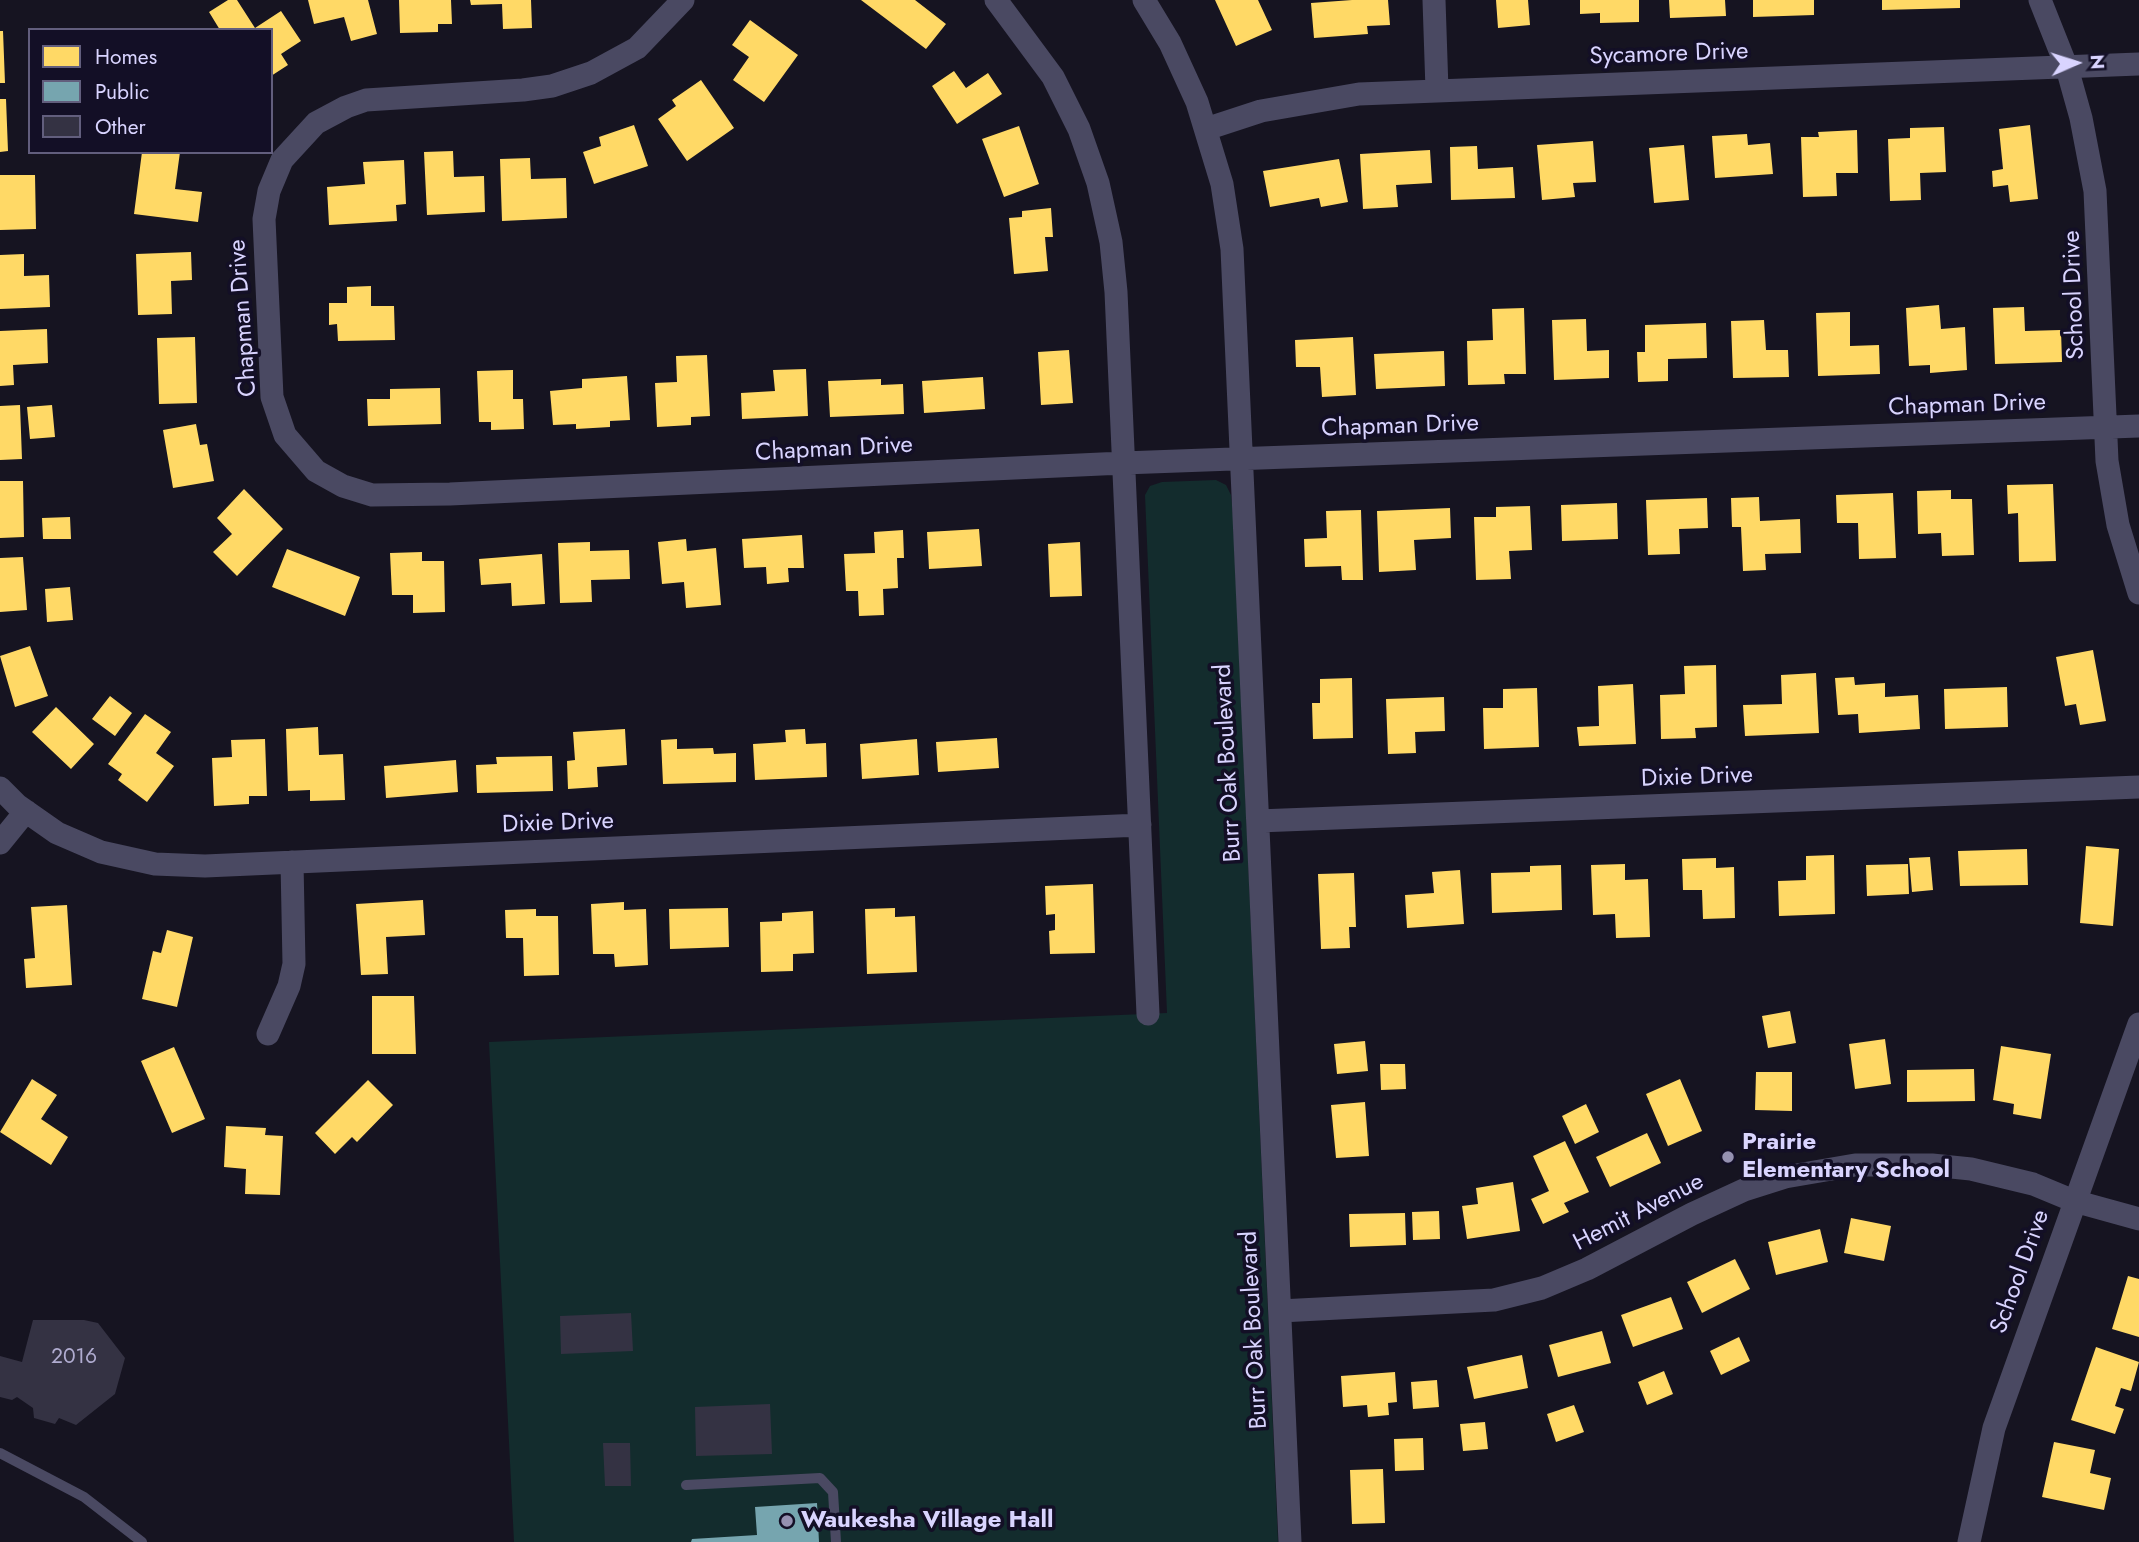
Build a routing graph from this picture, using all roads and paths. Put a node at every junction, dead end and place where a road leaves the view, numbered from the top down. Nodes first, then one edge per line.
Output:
1 (683, 0) edge
2 (996, 0) edge
3 (1144, 0) edge
4 (1434, 0) edge
5 (2040, 0) edge
6 (2139, 64) edge
7 (2067, 68) junction
8 (1437, 90) junction
9 (1206, 129) junction
10 (2139, 426) edge
11 (2106, 427) junction
12 (1242, 461) junction
13 (1123, 463) junction
14 (2139, 593) edge
15 (2139, 787) edge
16 (0, 788) edge
17 (26, 811) junction
18 (1258, 821) junction
19 (1140, 825) junction
20 (0, 843) edge
21 (292, 862) junction
22 (1148, 1014) dead end
23 (2139, 1024) edge
24 (268, 1034) dead end
25 (2074, 1201) junction
26 (2139, 1219) edge
27 (1280, 1311) junction
28 (0, 1453) edge
29 (686, 1485) dead end
30 (142, 1542) edge
31 (836, 1542) edge
32 (1290, 1542) edge
33 (1969, 1542) edge

1 - 13 street, Chapman Drive
2 - 13 street
3 - 9 street, Burr Oak Boulevard
4 - 8 street
5 - 7 street, School Drive
6 - 7 street, Sycamore Drive
7 - 8 street, Sycamore Drive
7 - 11 street, School Drive
8 - 9 street, Sycamore Drive
9 - 12 street, Burr Oak Boulevard
10 - 11 street, Chapman Drive
11 - 12 street, Chapman Drive
11 - 14 street, School Drive
12 - 13 street, Chapman Drive
12 - 18 street, Burr Oak Boulevard
13 - 19 street
15 - 18 street, Dixie Drive
16 - 17 street, Dixie Drive
17 - 20 street
17 - 21 street, Dixie Drive
18 - 27 street, Burr Oak Boulevard
19 - 21 street, Dixie Drive
19 - 22 street
21 - 24 street
23 - 25 street, School Drive
25 - 26 street, Hemit Avenue
25 - 27 street, Hemit Avenue
25 - 33 street, School Drive
27 - 32 street, Burr Oak Boulevard
28 - 30 lane
29 - 31 lane

